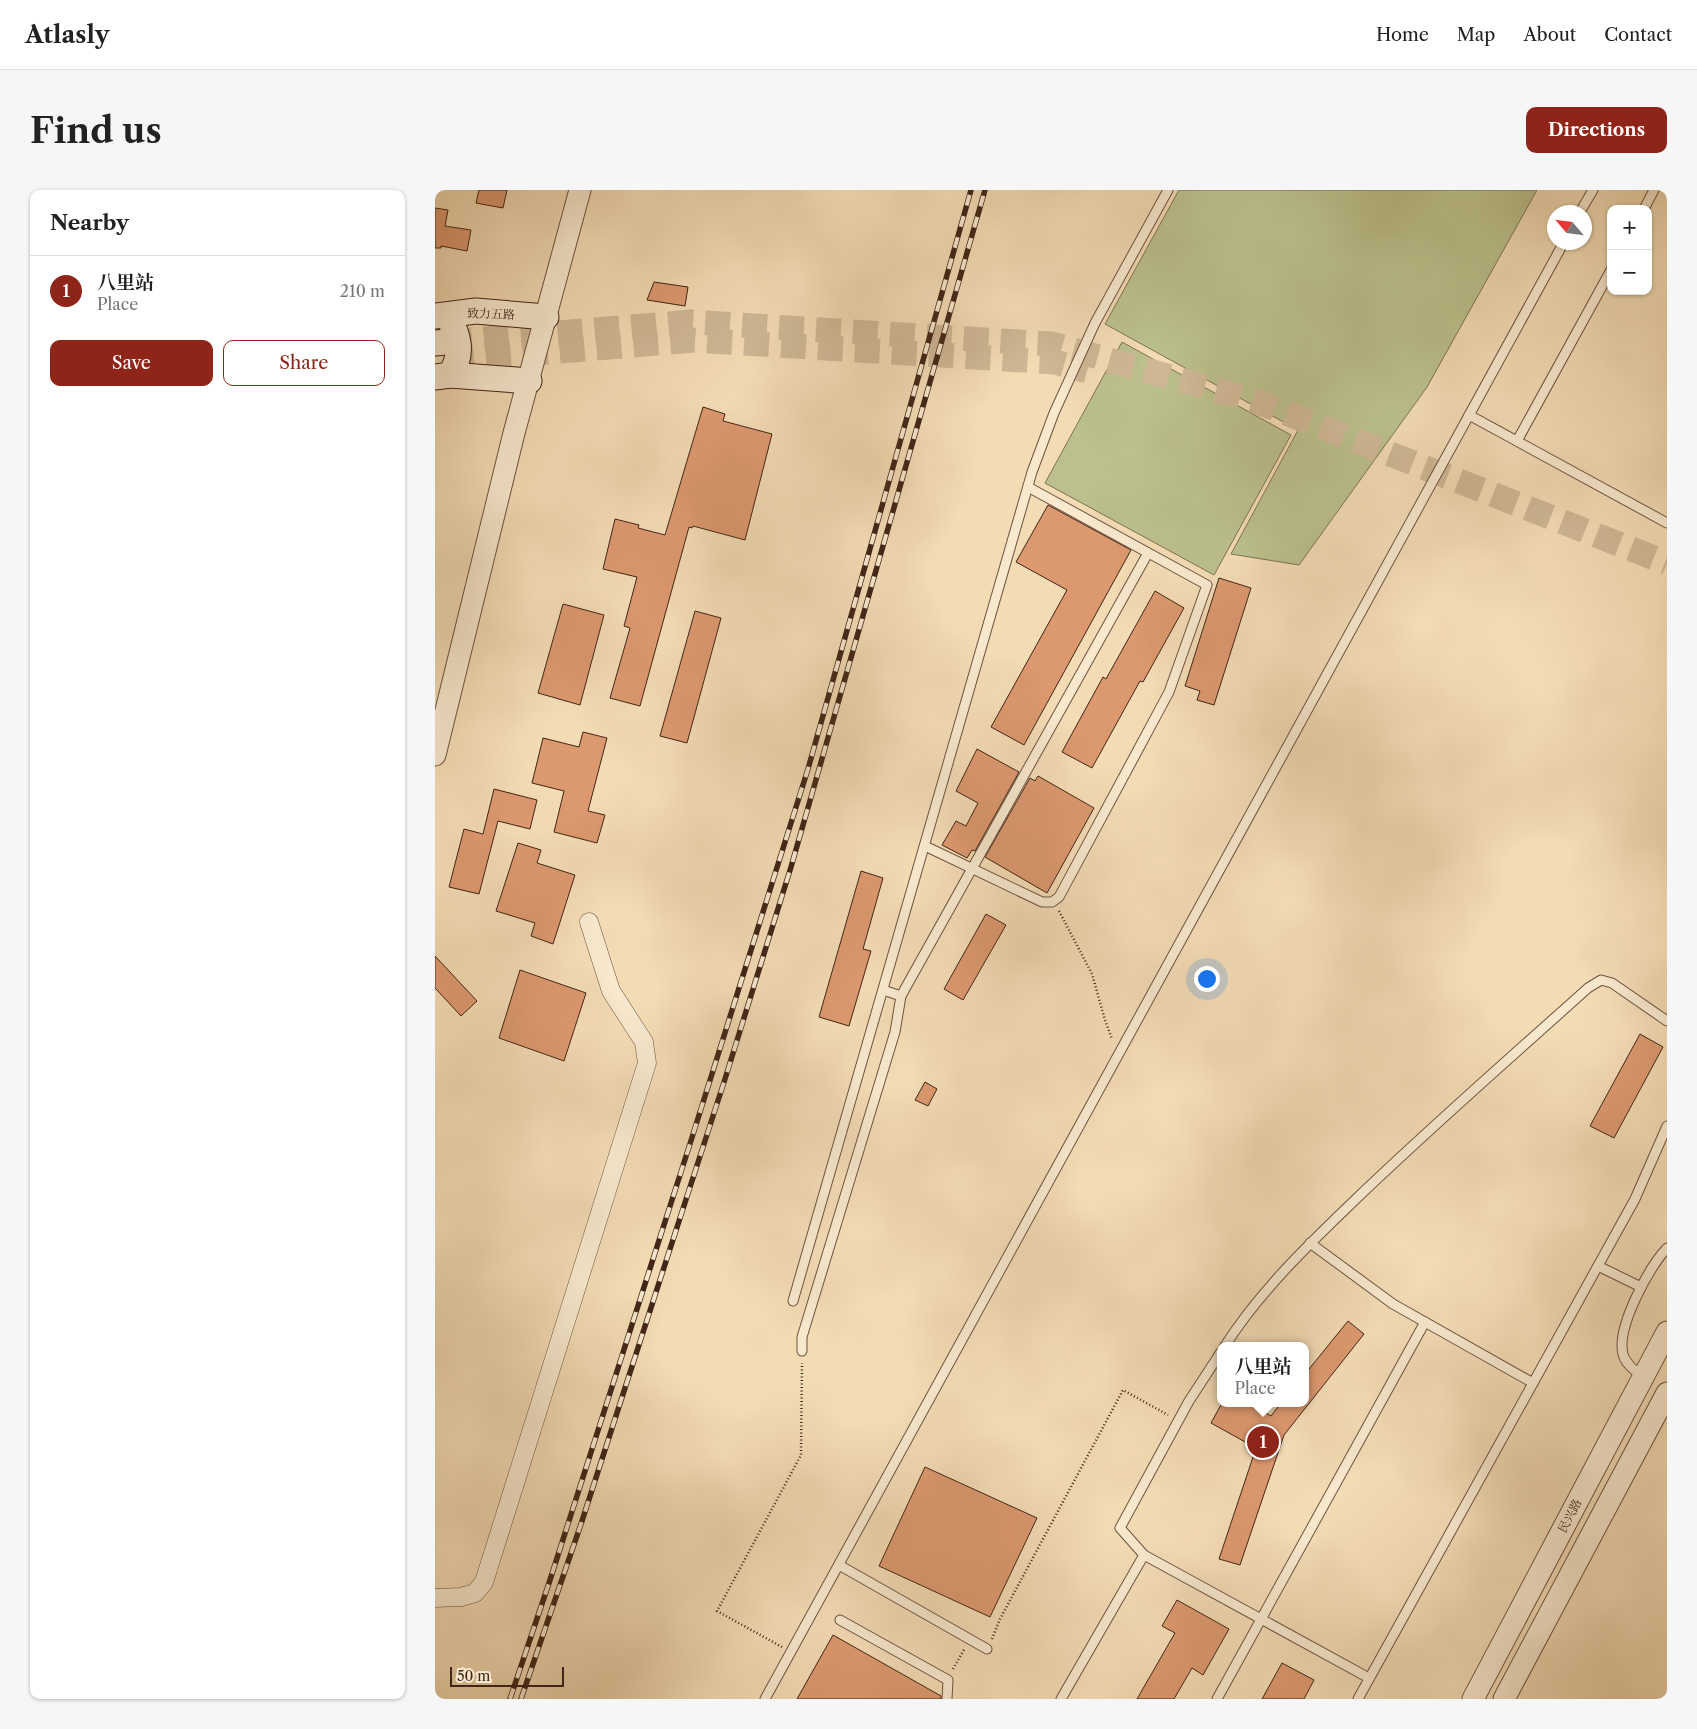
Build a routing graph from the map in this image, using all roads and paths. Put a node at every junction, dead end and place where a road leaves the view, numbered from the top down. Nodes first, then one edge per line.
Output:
1 (580, 190) edge
2 (1168, 190) edge
3 (1593, 190) edge
4 (1654, 190) edge
5 (1584, 205) edge
6 (1646, 205) edge
7 (1560, 250) edge
8 (1607, 277) edge
9 (441, 315) edge
10 (546, 317) junction
11 (442, 360) edge
12 (529, 381) junction
13 (1469, 415) junction
14 (1517, 441) junction
15 (1028, 487) junction
16 (1667, 523) edge
17 (1149, 553) junction
18 (435, 755) edge
19 (925, 846) junction
20 (972, 867) junction
21 (1052, 902) junction
22 (589, 922) dead end
23 (883, 990) junction
24 (901, 996) junction
25 (1667, 1021) edge
26 (1118, 1055) junction
27 (1667, 1126) edge
28 (1310, 1243) junction
29 (1667, 1248) edge
30 (1598, 1266) junction
31 (1641, 1287) junction
32 (793, 1301) dead end
33 (1425, 1322) junction
34 (1667, 1332) edge
35 (1227, 1342) edge
36 (802, 1351) joint
37 (1217, 1359) edge
38 (1643, 1378) junction
39 (1533, 1383) junction
40 (1667, 1392) edge
41 (1179, 1421) junction
42 (1144, 1555) junction
43 (839, 1565) junction
44 (435, 1598) edge
45 (1261, 1619) junction
46 (840, 1620) dead end
47 (969, 1639) junction
48 (987, 1649) joint
49 (791, 1652) junction
50 (1369, 1678) junction
51 (947, 1680) junction
52 (765, 1699) edge
53 (947, 1699) edge
54 (1061, 1699) edge
55 (1217, 1699) edge
56 (1358, 1699) edge
57 (1473, 1699) edge
58 (1504, 1699) edge

1 - 10 street
2 - 15 lane
3 - 5 lane
4 - 6 lane
7 - 13 lane
8 - 14 lane
9 - 10 main road, 致力五路
9 - 11 main road
10 - 12 street
11 - 12 main road
12 - 18 street
13 - 14 lane
13 - 26 lane
14 - 16 lane
15 - 17 lane
15 - 19 lane
17 - 20 lane
17 - 21 lane
19 - 20 lane
19 - 23 lane
20 - 21 lane
20 - 24 lane
21 - 26 path
22 - 44 street
23 - 24 lane
23 - 32 lane
24 - 36 lane
25 - 28 lane
26 - 43 lane
27 - 30 lane
28 - 33 lane
28 - 35 lane
29 - 31 lane
30 - 31 lane
30 - 39 lane
31 - 38 lane
33 - 39 lane
33 - 45 lane
34 - 38 street, 民兴路
36 - 49 path
37 - 41 lane
38 - 40 street
38 - 57 street, 民兴路
39 - 50 lane
40 - 58 street
41 - 42 lane
41 - 48 path
42 - 45 lane
42 - 54 lane
43 - 47 lane
43 - 49 lane
45 - 50 lane
45 - 55 lane
46 - 51 lane
47 - 48 lane
47 - 51 path
49 - 52 lane
50 - 56 lane
51 - 53 lane

